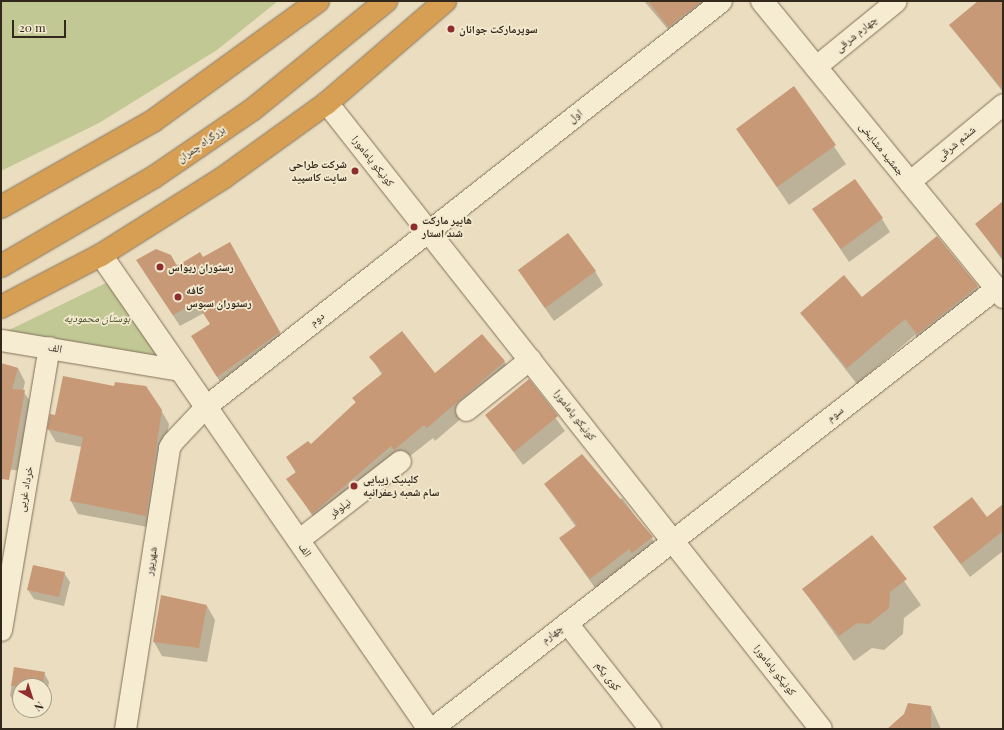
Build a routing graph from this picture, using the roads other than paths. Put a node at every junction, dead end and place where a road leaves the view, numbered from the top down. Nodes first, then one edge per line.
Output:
1 (318, 1) edge
2 (386, 1) edge
3 (445, 1) edge
4 (721, 1) edge
5 (762, 1) edge
6 (896, 1) edge
7 (815, 67) junction
8 (327, 103) junction
9 (1003, 104) edge
10 (909, 182) junction
11 (1, 207) edge
12 (428, 231) junction
13 (101, 255) junction
14 (1, 266) edge
15 (1001, 294) edge
16 (1, 307) edge
17 (1, 340) edge
18 (49, 347) junction
19 (530, 359) junction
20 (180, 370) junction
21 (206, 406) junction
22 (466, 410) dead end
23 (400, 462) dead end
24 (298, 540) junction
25 (674, 540) junction
26 (567, 623) junction
27 (1, 630) edge
28 (125, 729) edge
29 (430, 729) edge
30 (650, 729) edge
31 (821, 729) edge

1 - 11 highway
2 - 14 highway, بزرگراه چمران
3 - 8 highway
4 - 12 street, اول
5 - 7 street, جمشید مشایخی
6 - 7 street, چهارم شرقی
7 - 10 street, جمشید مشایخی
8 - 12 street, کونیکو یامامورا
8 - 13 highway
9 - 10 street, ششم شرقی
10 - 15 street, جمشید مشایخی
12 - 19 street, کونیکو یامامورا
12 - 21 street, دوم
13 - 16 highway
13 - 20 street, الف
15 - 25 street, سوم
17 - 18 street, الف
18 - 20 street, الف
18 - 27 street, خرداد غربی
19 - 22 street
19 - 25 street, کونیکو یامامورا
20 - 21 street, الف
21 - 24 street, الف
21 - 28 street, شهریور
23 - 24 street, نیلوفر
24 - 29 street, الف
25 - 26 street, چهارم
25 - 31 street, کونیکو یامامورا
26 - 29 street, چهارم
26 - 30 street, کوی یکم

